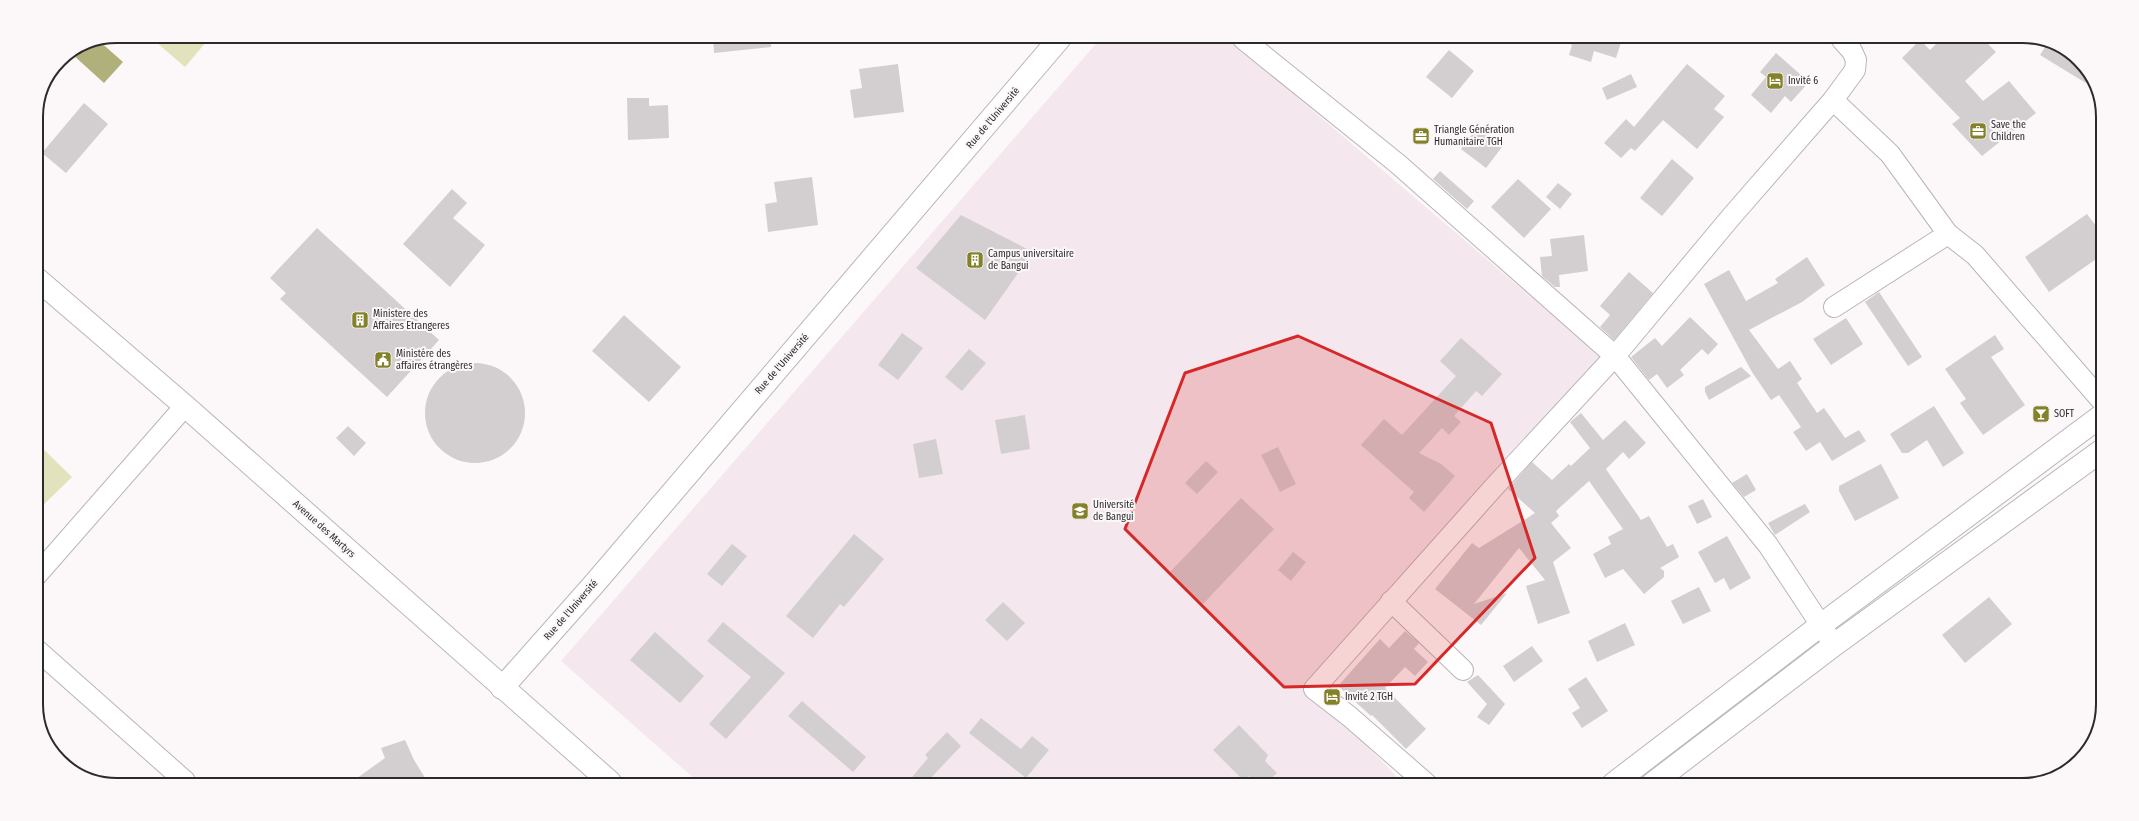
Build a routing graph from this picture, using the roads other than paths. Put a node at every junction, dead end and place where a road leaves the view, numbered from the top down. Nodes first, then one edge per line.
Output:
1 (1056, 43) edge
2 (1249, 43) edge
3 (1845, 43) edge
4 (1833, 100) junction
5 (1948, 234) junction
6 (43, 284) edge
7 (1834, 306) dead end
8 (1616, 356) junction
9 (2096, 394) edge
10 (185, 406) junction
11 (2096, 420) edge
12 (2096, 454) edge
13 (43, 568) edge
14 (1391, 601) junction
15 (1821, 625) junction
16 (1834, 645) junction
17 (43, 655) edge
18 (1464, 670) dead end
19 (502, 688) junction
20 (182, 778) edge
21 (605, 778) edge
22 (1420, 778) edge
23 (1621, 778) edge
24 (1660, 778) edge

1 - 19 street, Rue de l'Université
2 - 8 street
3 - 4 street
4 - 5 street
4 - 8 street
5 - 7 street
5 - 9 street
6 - 10 street, Avenue des Martyrs
8 - 14 street
8 - 15 street
10 - 13 street
10 - 19 street, Avenue des Martyrs
11 - 15 street
12 - 16 street
14 - 18 street
14 - 22 street
15 - 16 street
15 - 23 street
16 - 24 street
17 - 20 street
19 - 21 street, Avenue des Martyrs

